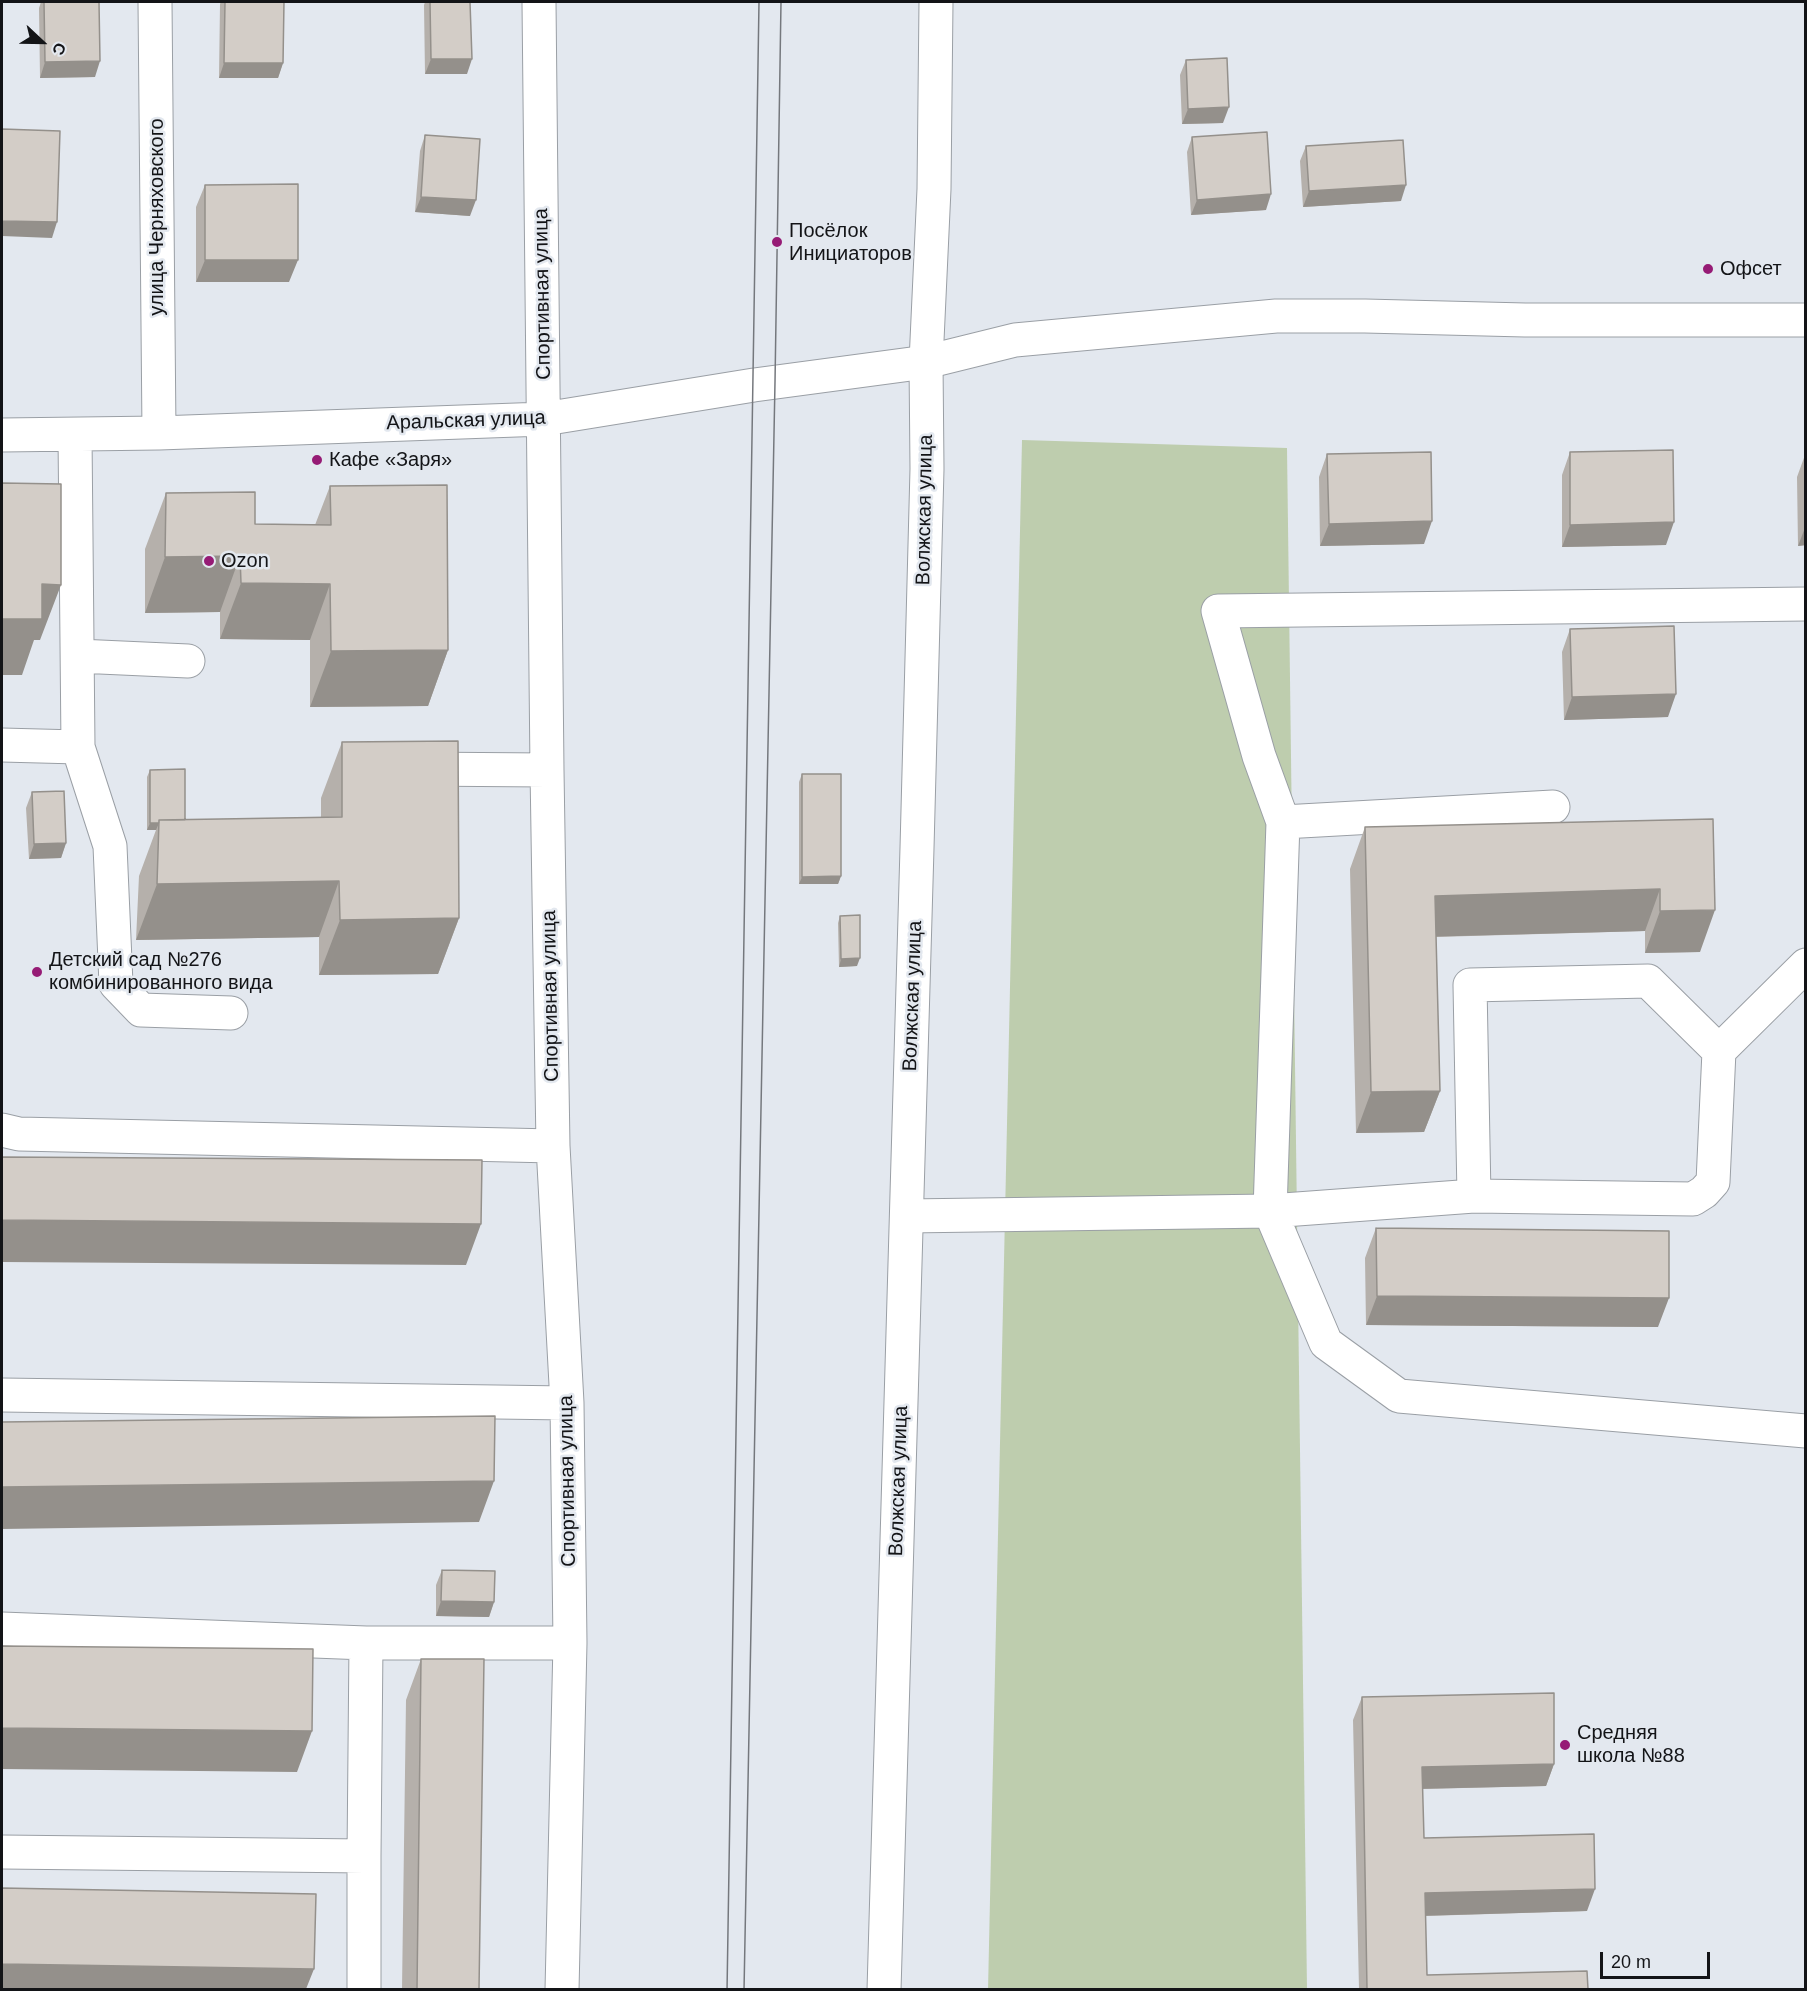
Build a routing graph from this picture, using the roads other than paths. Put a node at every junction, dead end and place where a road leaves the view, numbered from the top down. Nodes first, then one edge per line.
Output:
1 (155, 2) edge
2 (539, 2) edge
3 (936, 2) edge
4 (1806, 320) edge
5 (926, 362) junction
6 (544, 419) junction
7 (159, 433) junction
8 (2, 435) edge
9 (75, 435) junction
10 (1806, 604) edge
11 (78, 656) junction
12 (188, 661) dead end
13 (2, 745) edge
14 (78, 747) junction
15 (382, 769) edge
16 (547, 770) junction
17 (1553, 807) dead end
18 (1283, 822) junction
19 (1806, 965) edge
20 (231, 1013) dead end
21 (1719, 1051) junction
22 (2, 1130) edge
23 (553, 1146) junction
24 (1474, 1196) junction
25 (1270, 1211) junction
26 (907, 1216) junction
27 (2, 1395) edge
28 (567, 1403) junction
29 (1806, 1431) edge
30 (2, 1629) edge
31 (570, 1643) junction
32 (366, 1644) junction
33 (2, 1852) edge
34 (364, 1856) junction
35 (364, 1989) edge
36 (562, 1989) edge
37 (884, 1989) edge

1 - 7 street, улица Черняховского
2 - 6 street, Спортивная улица
3 - 5 street, Волжская улица
4 - 5 street, Аральская улица
5 - 6 street, Аральская улица
5 - 26 street, Волжская улица
6 - 7 street, Аральская улица
6 - 16 street, Спортивная улица
7 - 9 street, Аральская улица
8 - 9 street, Аральская улица
9 - 11 street
10 - 18 street
11 - 12 street
11 - 14 street
13 - 14 street
14 - 20 street
15 - 16 street
16 - 23 street, Спортивная улица
17 - 18 street
18 - 25 street
19 - 21 street
21 - 24 street
21 - 24 street
22 - 23 street
23 - 28 street, Спортивная улица
24 - 25 street
25 - 26 street
25 - 29 street
26 - 37 street, Волжская улица
27 - 28 street
28 - 31 street, Спортивная улица
30 - 32 street
31 - 32 street
31 - 36 street, Спортивная улица
32 - 34 street
33 - 34 street
34 - 35 street

